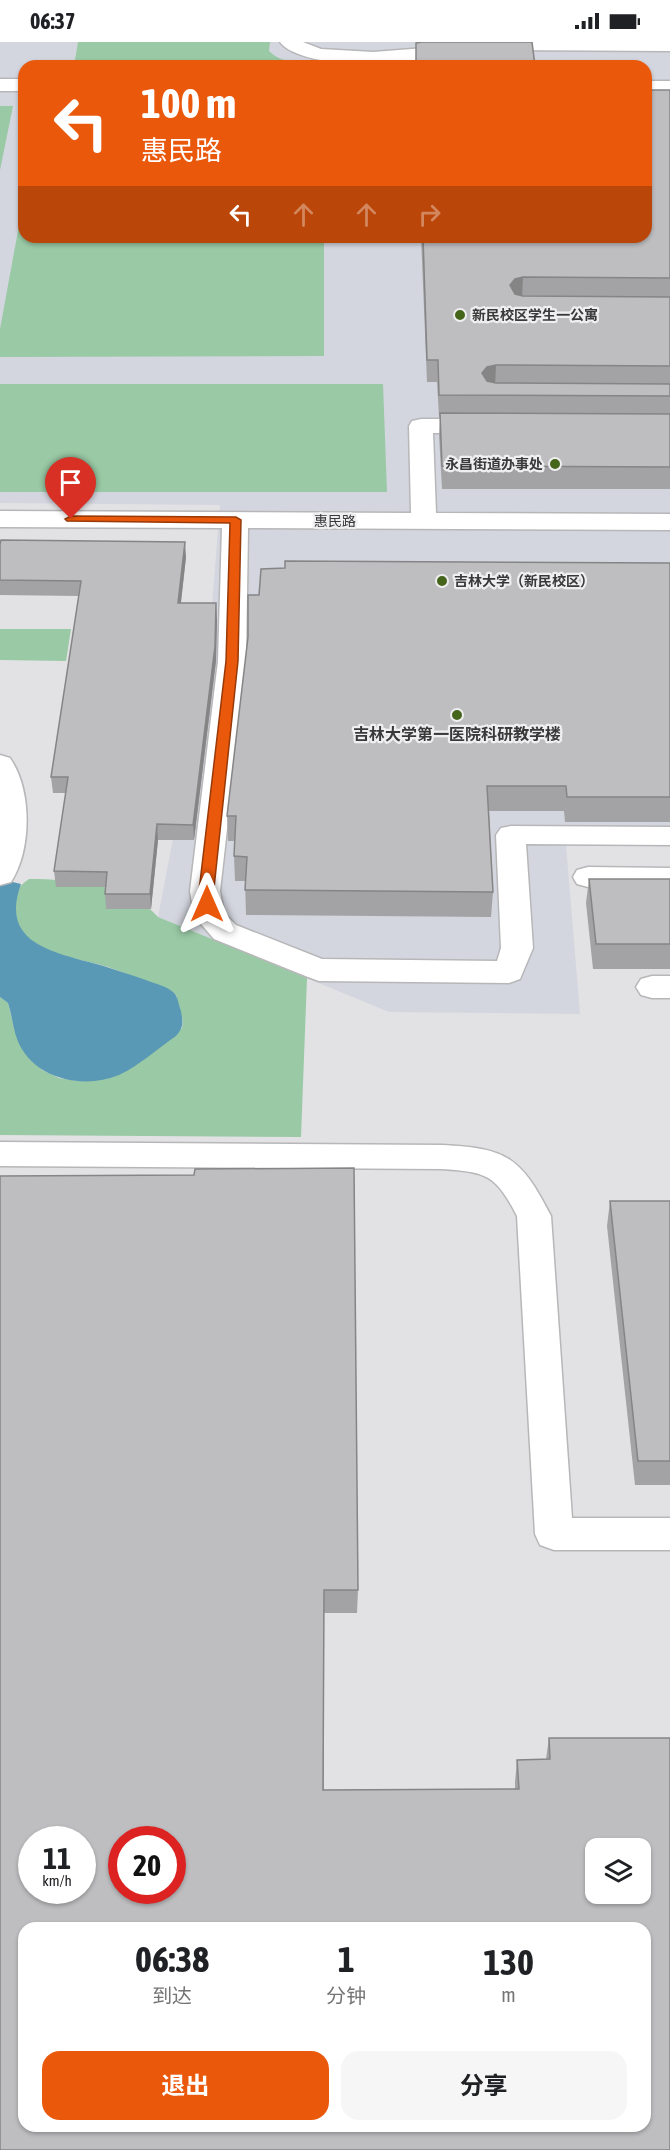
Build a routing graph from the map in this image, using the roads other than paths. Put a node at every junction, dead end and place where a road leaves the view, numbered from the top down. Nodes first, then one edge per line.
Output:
1 (290, 42) edge
2 (457, 43) edge
3 (670, 45) edge
4 (371, 55) edge
5 (0, 85) edge
6 (18, 85) edge
7 (652, 87) edge
8 (670, 87) edge
9 (504, 426) edge
10 (0, 519) edge
11 (236, 520) junction
12 (424, 521) junction
13 (670, 522) edge
14 (0, 764) edge
15 (670, 836) edge
16 (0, 874) edge
17 (588, 877) edge
18 (670, 878) edge
19 (0, 1154) edge
20 (670, 1534) edge

1 - 4 street
2 - 3 street
2 - 4 street
5 - 6 street
7 - 8 street
9 - 12 street
10 - 11 street, 惠民路
11 - 12 street, 惠民路
11 - 15 street
12 - 13 street, 惠民路
14 - 16 street
17 - 18 street
19 - 20 street

